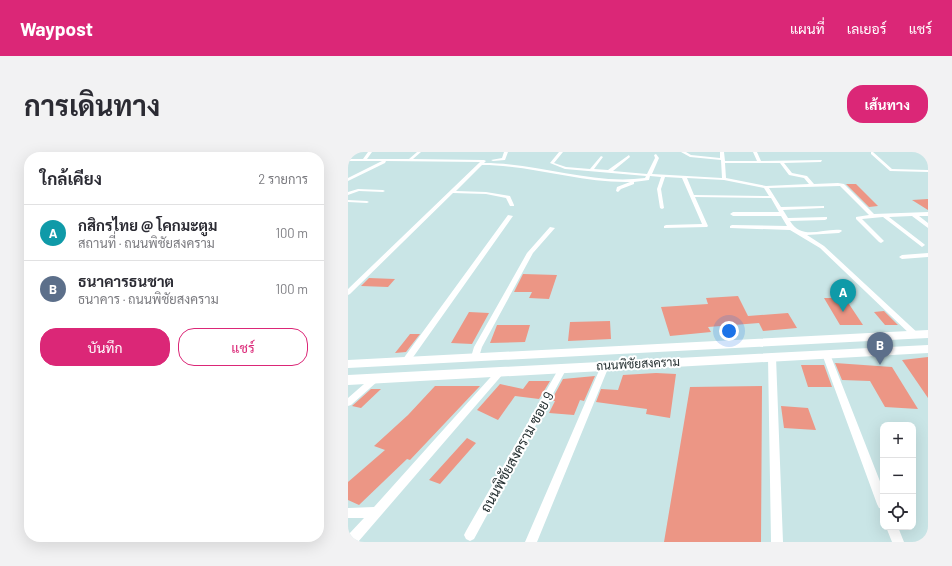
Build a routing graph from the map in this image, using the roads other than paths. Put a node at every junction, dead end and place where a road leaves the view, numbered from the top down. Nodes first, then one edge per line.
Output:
1 (370, 152) edge
2 (419, 152) edge
3 (506, 152) edge
4 (561, 152) edge
5 (683, 152) edge
6 (722, 152) edge
7 (755, 152) edge
8 (872, 152) edge
9 (924, 153) dead end
10 (630, 154) edge
11 (656, 155) dead end
12 (928, 156) edge
13 (601, 157) dead end
14 (348, 160) edge
15 (723, 160) junction
16 (363, 161) junction
17 (386, 161) junction
18 (409, 161) junction
19 (821, 161) dead end
20 (483, 162) junction
21 (760, 162) junction
22 (781, 162) junction
23 (591, 170) junction
24 (928, 171) edge
25 (609, 172) junction
26 (648, 175) junction
27 (663, 176) junction
28 (684, 177) junction
29 (724, 179) junction
30 (348, 180) edge
31 (639, 180) junction
32 (812, 185) junction
33 (766, 186) junction
34 (383, 191) dead end
35 (618, 191) dead end
36 (452, 192) junction
37 (348, 194) edge
38 (692, 196) junction
39 (772, 197) junction
40 (348, 201) edge
41 (367, 202) dead end
42 (512, 205) dead end
43 (822, 207) dead end
44 (662, 208) dead end
45 (733, 214) dead end
46 (782, 214) junction
47 (913, 214) junction
48 (928, 214) edge
49 (883, 215) junction
50 (510, 216) dead end
51 (873, 216) junction
52 (825, 218) dead end
53 (928, 226) edge
54 (666, 227) dead end
55 (552, 228) dead end
56 (732, 228) dead end
57 (791, 228) junction
58 (839, 231) dead end
59 (802, 234) junction
60 (881, 241) dead end
61 (922, 245) dead end
62 (928, 255) edge
63 (902, 257) dead end
64 (348, 292) edge
65 (922, 334) edge
66 (928, 349) edge
67 (826, 354) junction
68 (475, 357) junction
69 (772, 357) junction
70 (406, 361) junction
71 (348, 364) edge
72 (605, 366) junction
73 (563, 368) junction
74 (500, 372) junction
75 (375, 379) junction
76 (349, 381) edge
77 (348, 403) edge
78 (880, 496) edge
79 (376, 512) junction
80 (348, 513) edge
81 (893, 530) edge
82 (470, 535) dead end
83 (350, 542) edge
84 (531, 542) edge
85 (776, 542) edge
86 (898, 542) edge

1 - 16 street
2 - 18 street
3 - 20 street
4 - 23 street
5 - 15 street
6 - 15 street
7 - 21 street
8 - 24 street
9 - 12 street
10 - 25 street
11 - 26 street
13 - 23 street
14 - 16 street
15 - 21 street
15 - 29 street
16 - 17 street
17 - 18 street
17 - 30 street
18 - 20 street
19 - 22 street
20 - 31 street
20 - 36 street
21 - 22 street
22 - 32 street
23 - 25 street
25 - 26 street
26 - 27 street
26 - 31 street
27 - 28 street
27 - 44 street
28 - 29 street
28 - 38 street
29 - 33 street
31 - 35 street
32 - 33 street
32 - 51 street
33 - 39 street
34 - 37 street
36 - 42 street
36 - 64 street
38 - 39 street
38 - 54 street
39 - 46 street
40 - 41 street
43 - 46 street
45 - 46 street
46 - 52 street
46 - 57 street
47 - 48 street
47 - 49 street
47 - 53 street
49 - 51 street
49 - 61 street
50 - 70 street
51 - 60 street
55 - 68 street
56 - 57 street
57 - 59 street
58 - 59 street
59 - 65 street
62 - 63 street
65 - 68 main road, ถนนพิชัยสงคราม
66 - 67 main road, ถนนพิชัยสงคราม
67 - 69 main road, ถนนพิชัยสงคราม
67 - 78 street
68 - 70 main road, ถนนพิชัยสงคราม
69 - 72 main road, ถนนพิชัยสงคราม
69 - 85 street
70 - 71 main road, ถนนพิชัยสงคราม
72 - 73 main road, ถนนพิชัยสงคราม
72 - 84 street
73 - 74 main road, ถนนพิชัยสงคราม
73 - 82 street, ถนนพิชัยสงคราม ซอย 9
74 - 75 main road, ถนนพิชัยสงคราม
74 - 79 street
75 - 76 main road, ถนนพิชัยสงคราม
75 - 77 street
79 - 80 street
79 - 83 street
81 - 86 street

